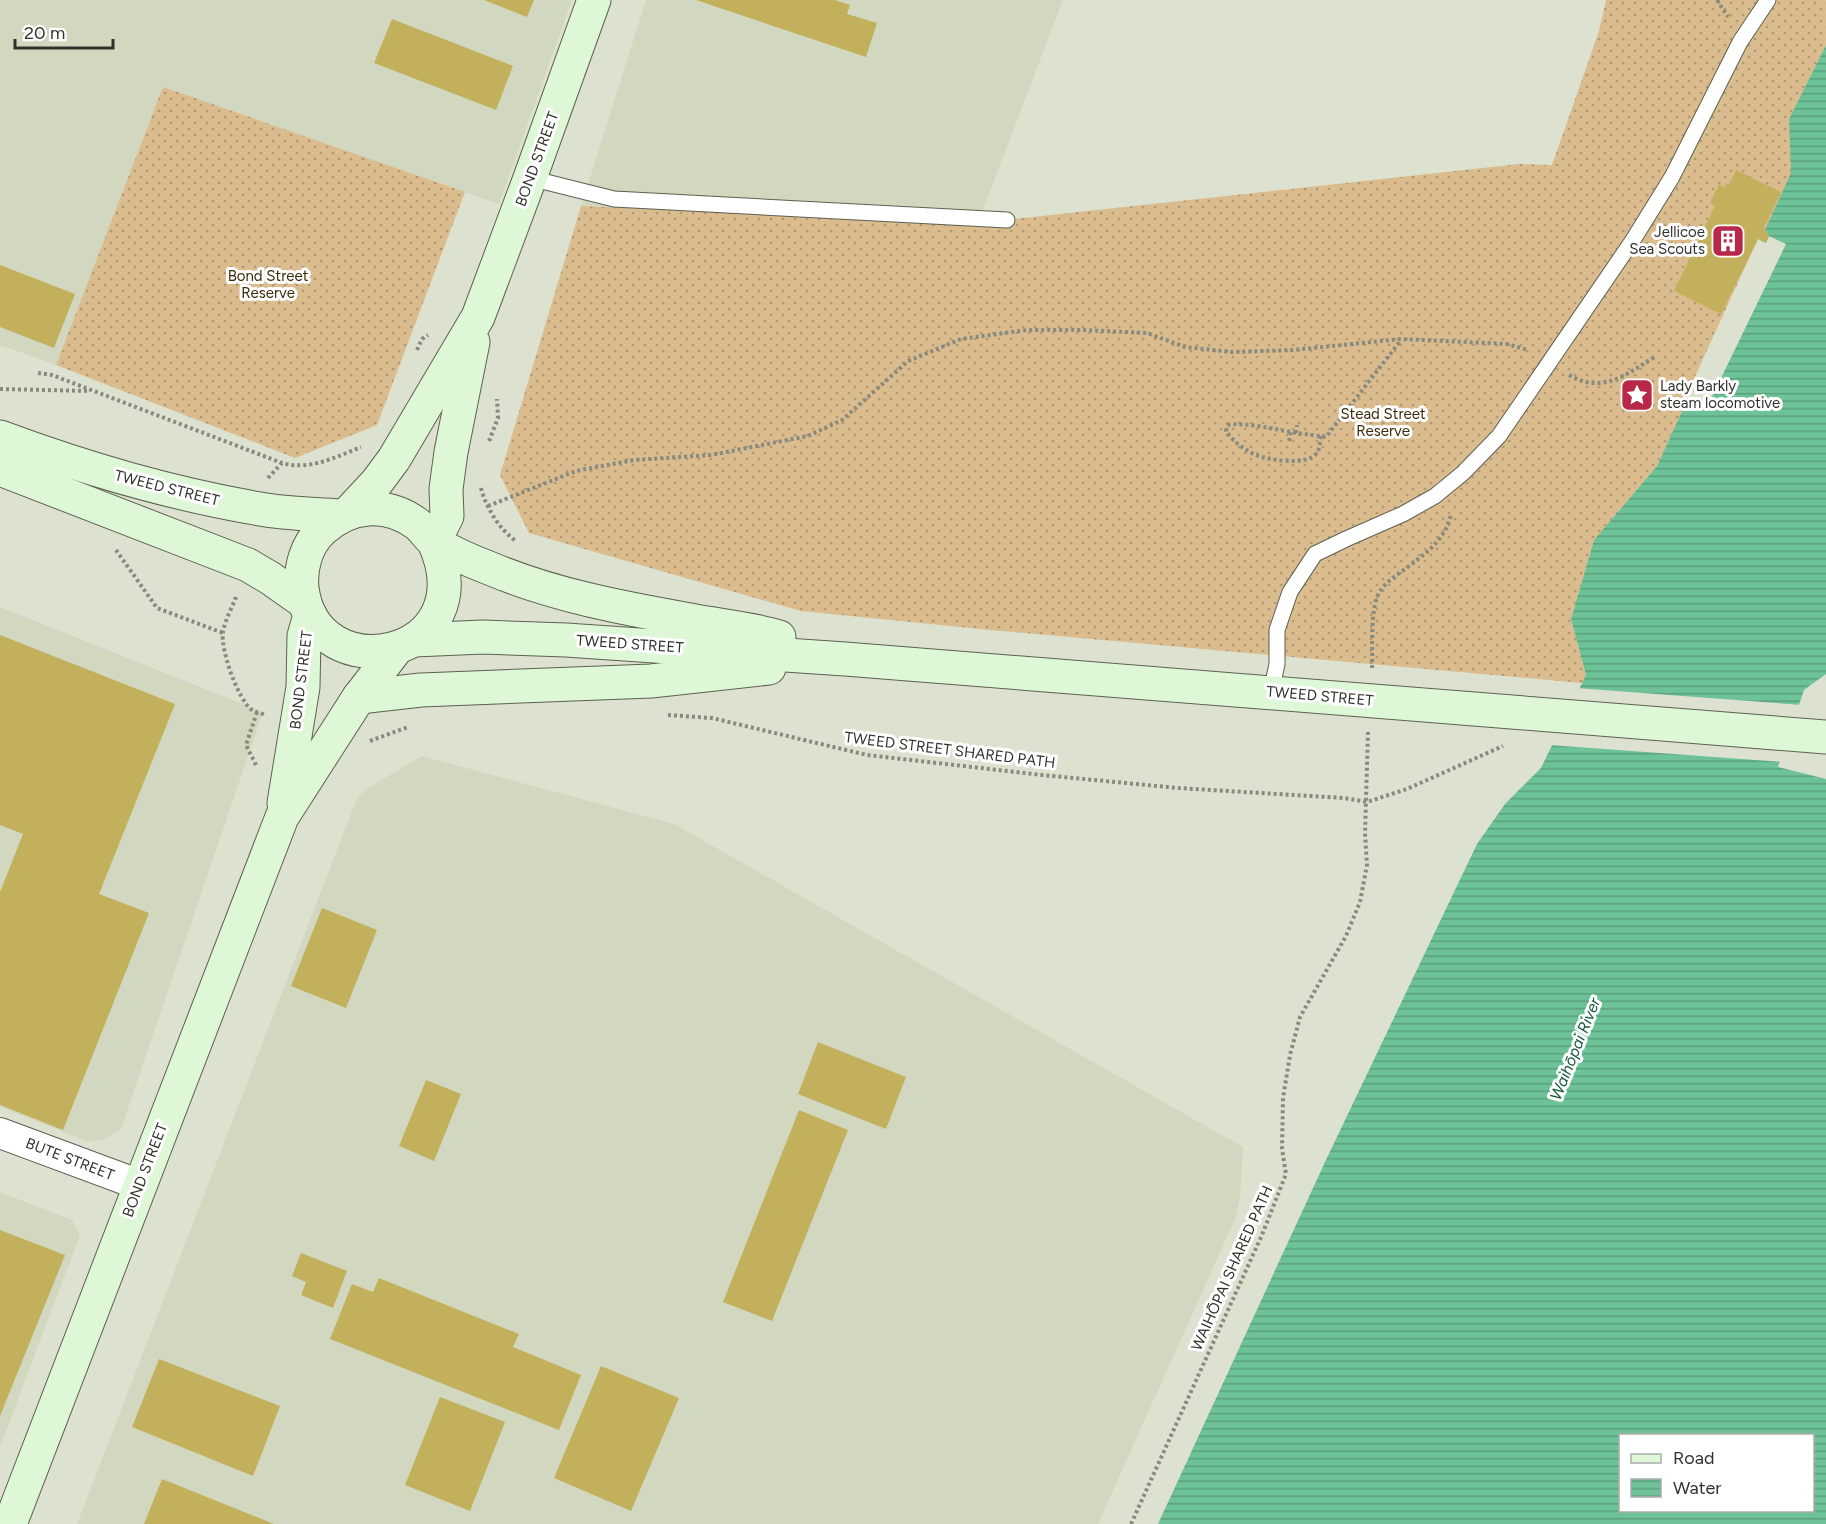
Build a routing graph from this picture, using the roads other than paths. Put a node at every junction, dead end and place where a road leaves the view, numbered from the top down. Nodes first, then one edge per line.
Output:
1 (594, 0) edge
2 (1767, 0) edge
3 (530, 178) junction
4 (1007, 220) dead end
5 (478, 317) junction
6 (0, 437) edge
7 (9, 475) edge
8 (344, 514) junction
9 (434, 542) junction
10 (307, 608) junction
11 (406, 644) junction
12 (845, 659) junction
13 (1271, 692) junction
14 (359, 697) junction
15 (1811, 736) edge
16 (282, 817) junction
17 (0, 1132) edge
18 (140, 1185) junction
19 (10, 1524) edge

1 - 3 main road, BOND STREET
2 - 13 lane
3 - 4 lane
3 - 5 main road, BOND STREET
5 - 8 main road, BOND STREET
5 - 9 main road, BOND STREET
6 - 8 main road, TWEED STREET
7 - 10 main road
8 - 9 main road, BOND STREET
8 - 10 main road, BOND STREET
9 - 11 main road, BOND STREET
9 - 12 main road, TWEED STREET
10 - 11 main road, BOND STREET
10 - 16 main road, BOND STREET
11 - 12 main road, TWEED STREET
11 - 14 main road, BOND STREET
12 - 13 main road, TWEED STREET
12 - 14 main road
13 - 15 main road, TWEED STREET
14 - 16 main road, BOND STREET
16 - 18 main road, BOND STREET
17 - 18 street, BUTE STREET
18 - 19 main road, BOND STREET

